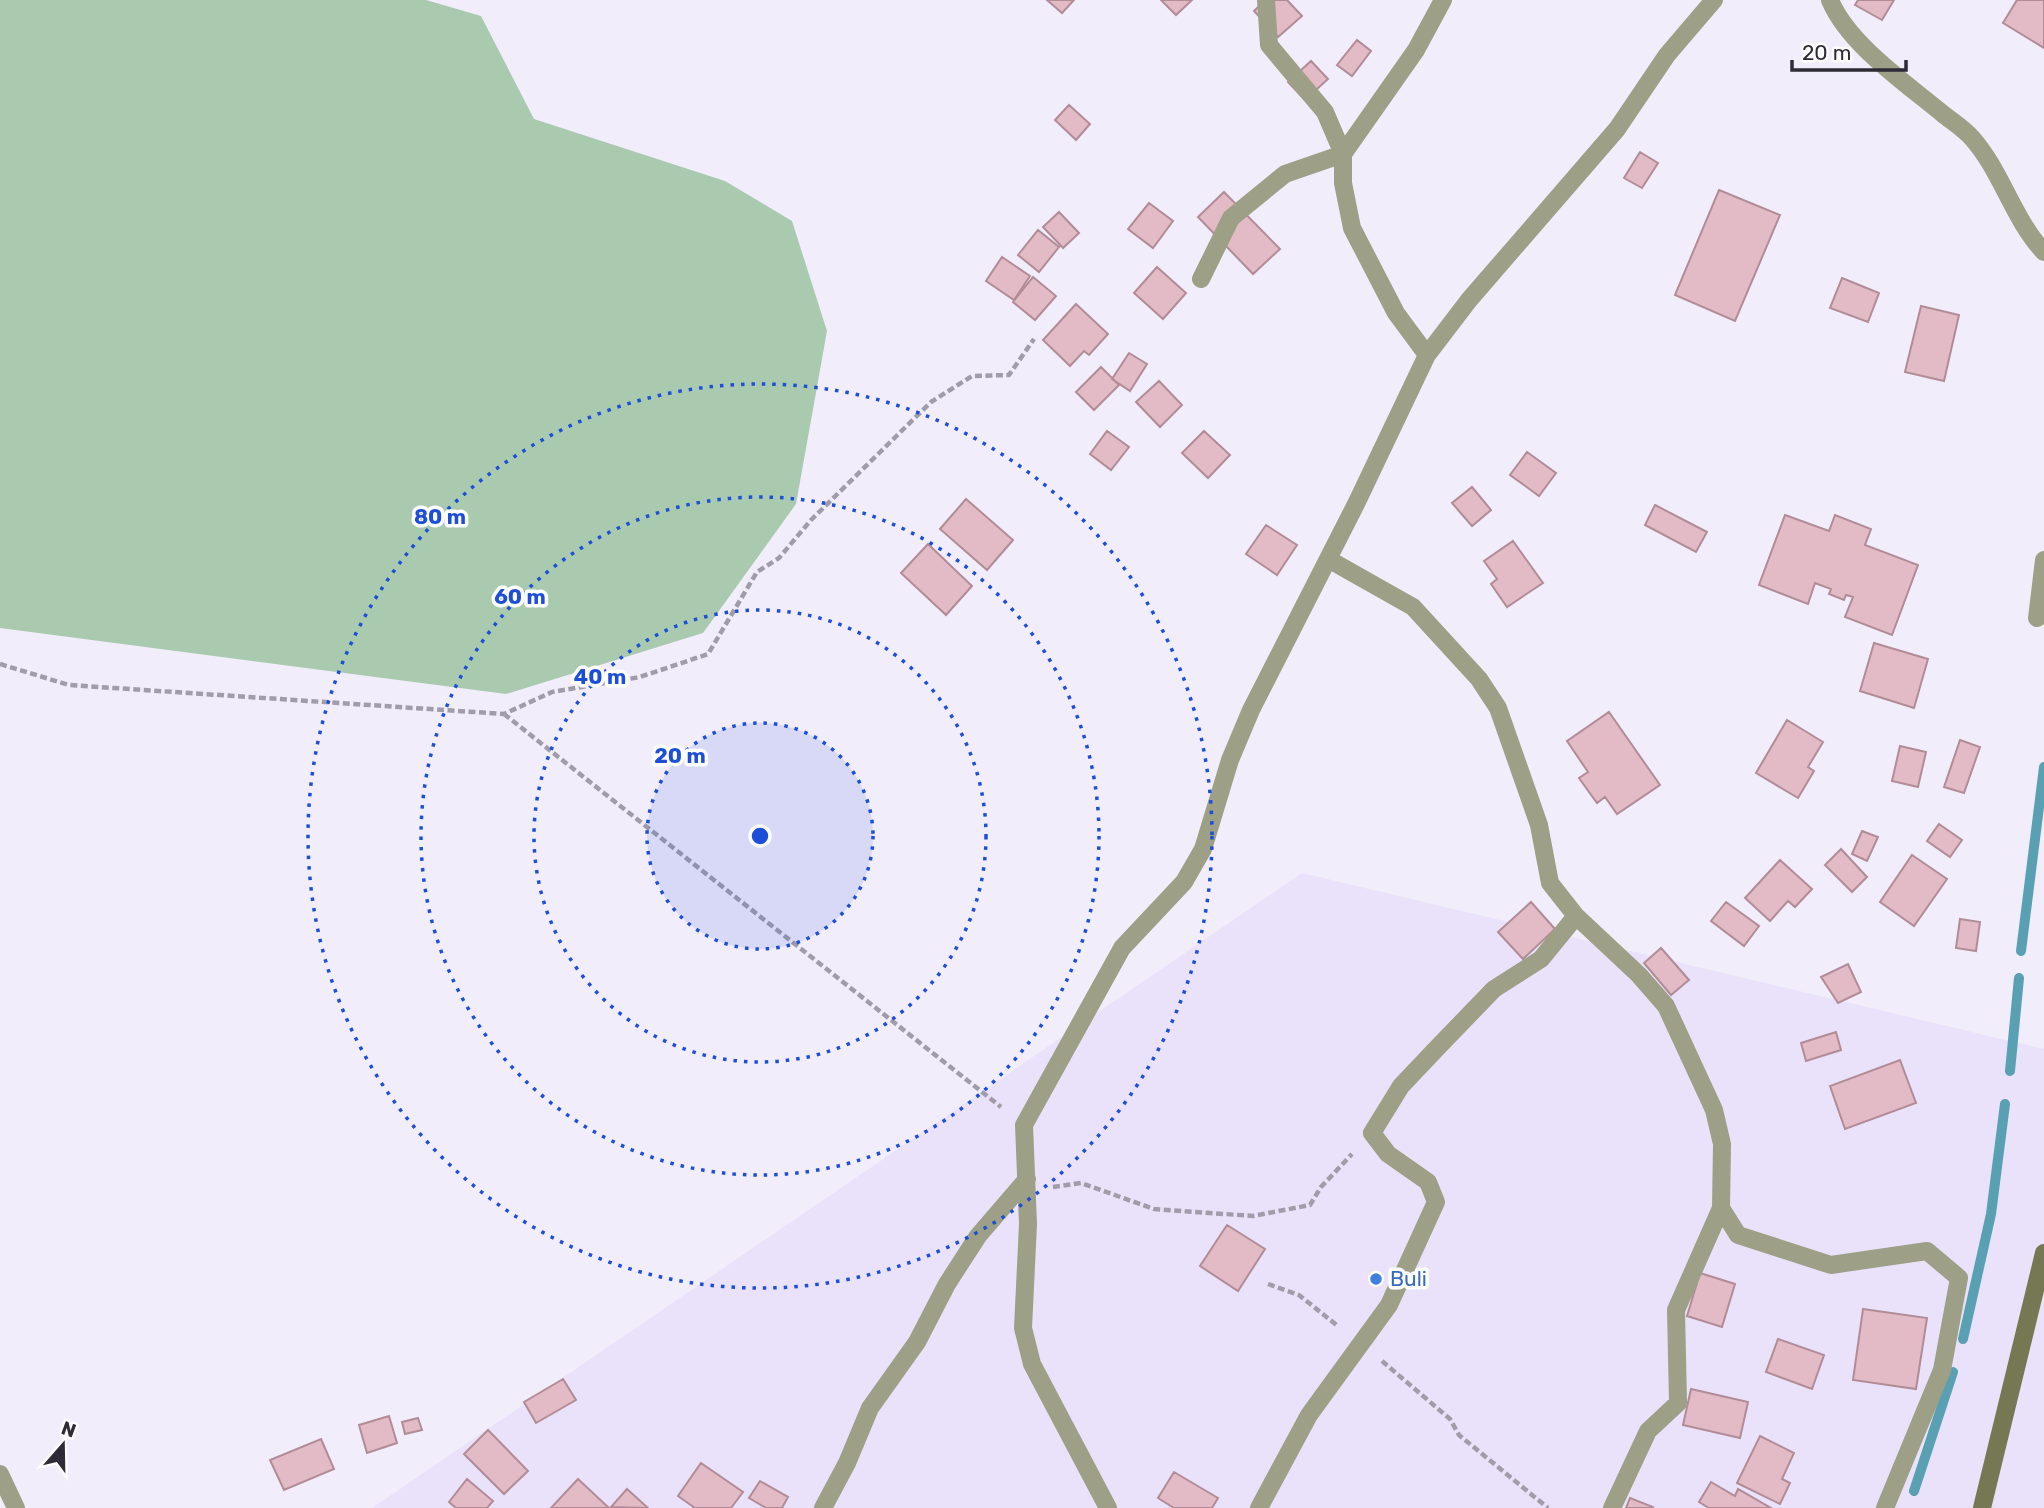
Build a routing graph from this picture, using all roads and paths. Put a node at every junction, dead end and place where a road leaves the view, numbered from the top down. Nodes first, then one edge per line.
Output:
1 (1266, 0) edge
2 (1443, 0) edge
3 (1714, 0) edge
4 (1830, 0) edge
5 (1343, 154) junction
6 (2044, 252) edge
7 (1201, 279) dead end
8 (1034, 339) dead end
9 (1427, 355) junction
10 (1328, 559) junction
11 (2044, 560) edge
12 (2037, 618) dead end
13 (0, 664) edge
14 (504, 714) junction
15 (1576, 916) junction
16 (1024, 1125) junction
17 (1372, 1133) junction
18 (1027, 1179) junction
19 (1721, 1208) junction
20 (2044, 1253) edge
21 (1269, 1284) dead end
22 (1361, 1343) junction
23 (0, 1474) edge
24 (16, 1508) edge
25 (823, 1508) edge
26 (1108, 1508) edge
27 (1259, 1508) edge
28 (1548, 1508) edge
29 (1612, 1508) edge
30 (1885, 1508) edge
31 (1982, 1508) edge

1 - 5 street
2 - 5 street
3 - 9 street
4 - 6 street
5 - 7 street
5 - 9 street
8 - 14 path
9 - 10 street
10 - 15 street
10 - 16 street
11 - 12 street
13 - 14 path
14 - 16 path
15 - 17 street
15 - 19 street
16 - 18 street
17 - 18 path
17 - 22 street
18 - 25 street
18 - 26 street
19 - 29 street
19 - 30 street
20 - 31 main road
21 - 22 path
22 - 27 street
22 - 28 path
23 - 24 street

